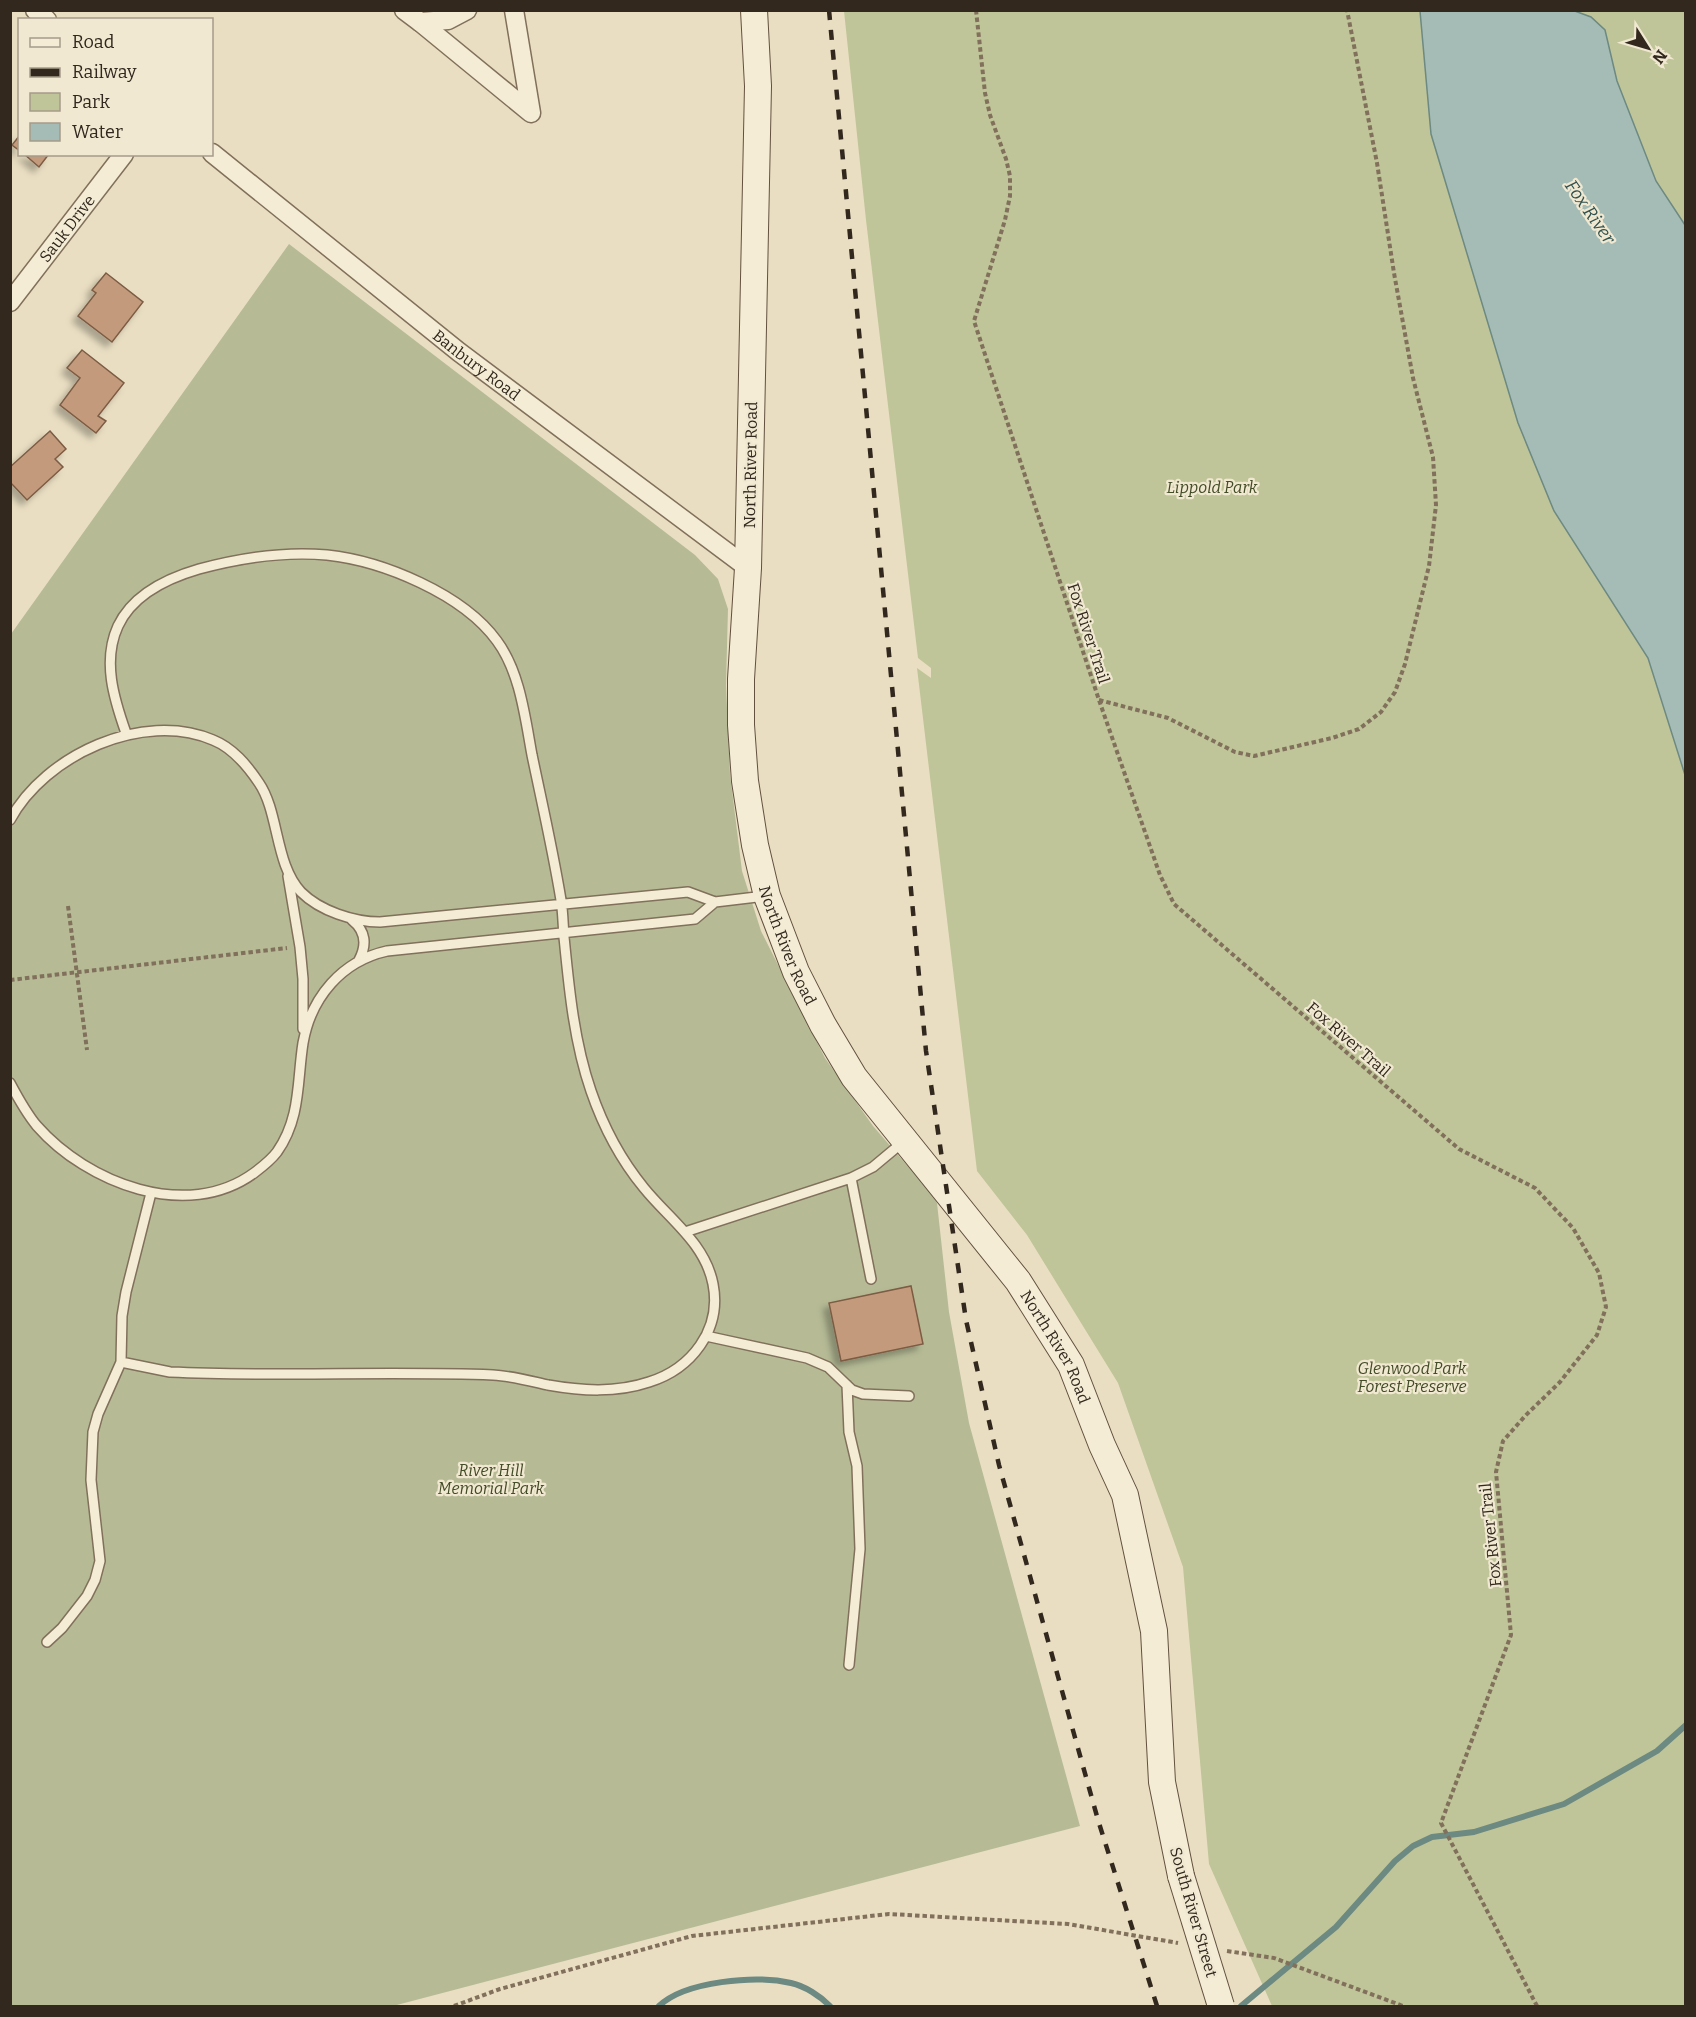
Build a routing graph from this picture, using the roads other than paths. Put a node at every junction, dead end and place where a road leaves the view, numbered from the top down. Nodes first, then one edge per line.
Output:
1 (404, 10) edge
2 (467, 10) edge
3 (514, 10) edge
4 (754, 10) edge
5 (420, 22) junction
6 (213, 154) edge
7 (122, 156) edge
8 (10, 302) edge
9 (748, 568) junction
10 (126, 733) junction
11 (10, 820) edge
12 (286, 868) junction
13 (767, 896) junction
14 (715, 902) junction
15 (562, 904) junction
16 (350, 919) junction
17 (563, 933) junction
18 (359, 960) junction
19 (303, 1042) junction
20 (12, 1088) edge
21 (905, 1141) junction
22 (851, 1178) junction
23 (151, 1192) junction
24 (685, 1232) junction
25 (871, 1279) dead end
26 (706, 1336) junction
27 (121, 1362) junction
28 (847, 1385) junction
29 (909, 1396) dead end
30 (47, 1642) dead end
31 (849, 1665) dead end
32 (1162, 1782) joint
33 (1221, 2007) edge

1 - 5 street
2 - 5 street
3 - 5 street
4 - 9 main road, North River Road
6 - 9 street, Banbury Road
7 - 8 street, Sauk Drive
9 - 13 main road, North River Road
10 - 11 lane
10 - 12 lane
10 - 15 lane
12 - 16 lane
12 - 19 lane
13 - 14 lane
13 - 21 main road, North River Road
14 - 15 lane
14 - 17 lane
15 - 16 lane
15 - 17 lane
16 - 18 lane
17 - 18 lane
17 - 24 lane
18 - 19 lane
19 - 23 lane
20 - 23 lane
21 - 22 lane
21 - 32 main road, North River Road
22 - 24 lane
22 - 25 lane
23 - 27 lane
24 - 26 lane
26 - 27 lane
26 - 28 lane
27 - 30 lane
28 - 29 lane
28 - 31 lane
32 - 33 main road, South River Street, bridge

